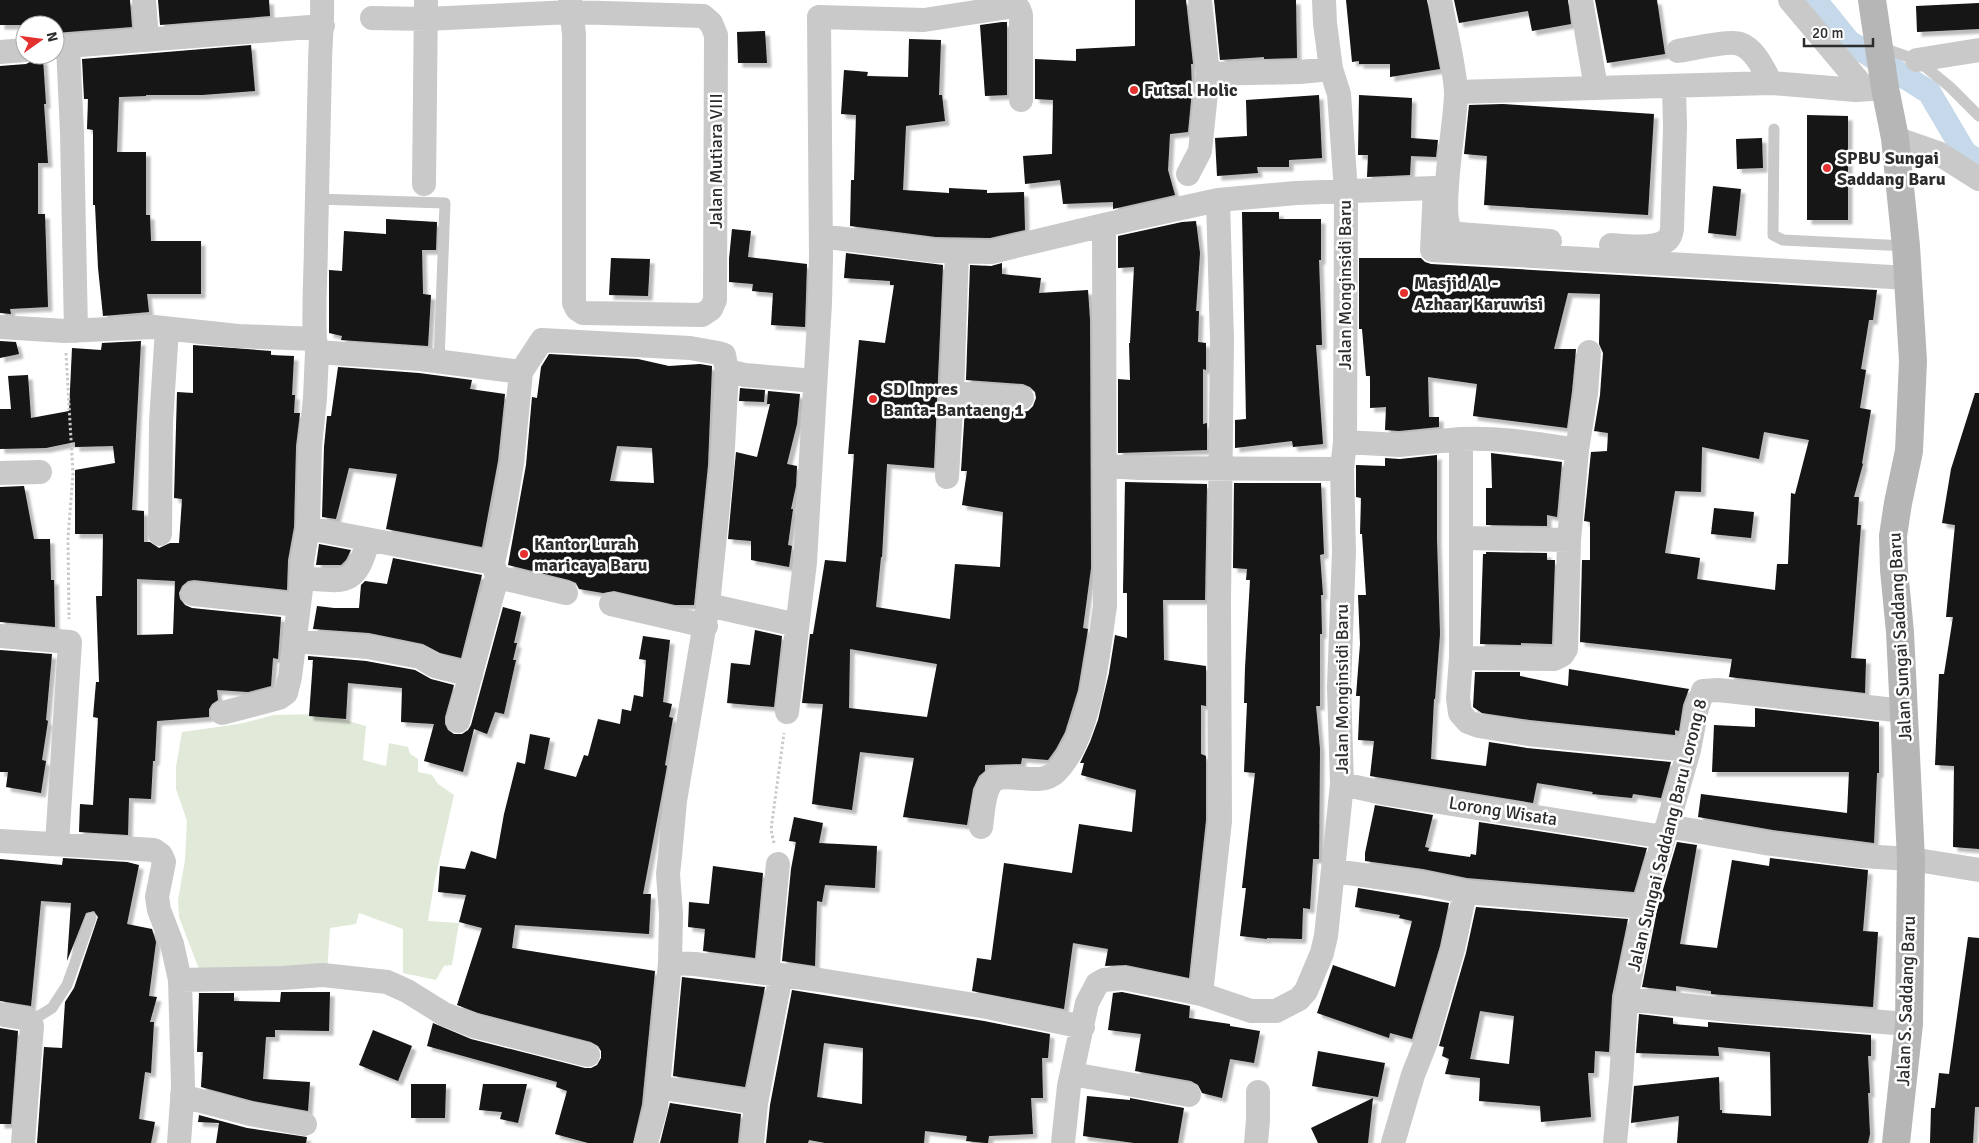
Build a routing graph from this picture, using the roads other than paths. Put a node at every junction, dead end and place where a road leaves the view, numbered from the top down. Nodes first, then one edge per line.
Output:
1 (144, 0) edge
2 (322, 0) edge
3 (1200, 0) edge
4 (1324, 0) edge
5 (1440, 0) edge
6 (1581, 0) edge
7 (1790, 0) edge
8 (1872, 0) edge
9 (570, 6) edge
10 (703, 8) edge
11 (426, 10) edge
12 (372, 18) dead end
13 (323, 26) junction
14 (147, 39) junction
15 (65, 46) edge
16 (1878, 46) junction
17 (1979, 50) edge
18 (15, 51) edge
19 (1678, 51) dead end
20 (0, 52) edge
21 (1917, 60) junction
22 (64, 65) edge
23 (1331, 69) junction
24 (1208, 74) junction
25 (1771, 83) junction
26 (1877, 84) junction
27 (1674, 86) junction
28 (1596, 88) junction
29 (1456, 92) junction
30 (1021, 100) dead end
31 (1979, 116) edge
32 (1774, 129) dead end
33 (1895, 138) junction
34 (1188, 174) dead end
35 (1979, 179) edge
36 (424, 184) dead end
37 (1346, 191) junction
38 (316, 200) junction
39 (1218, 200) junction
40 (1104, 225) junction
41 (821, 236) junction
42 (1906, 246) junction
43 (957, 252) junction
44 (1908, 278) junction
45 (0, 327) edge
46 (167, 329) junction
47 (70, 331) junction
48 (316, 346) junction
49 (1589, 352) dead end
50 (440, 362) junction
51 (727, 371) junction
52 (521, 372) junction
53 (815, 381) junction
54 (952, 393) junction
55 (1022, 398) dead end
56 (1461, 439) junction
57 (1345, 442) junction
58 (1577, 450) junction
59 (1104, 466) junction
60 (1221, 468) junction
61 (1342, 469) junction
62 (40, 472) dead end
63 (0, 473) edge
64 (947, 477) dead end
65 (308, 528) junction
66 (160, 534) dead end
67 (1462, 538) junction
68 (1569, 540) junction
69 (368, 541) junction
70 (495, 570) junction
71 (301, 578) junction
72 (566, 593) dead end
73 (193, 594) dead end
74 (611, 604) dead end
75 (298, 605) junction
76 (707, 615) junction
77 (798, 625) junction
78 (0, 636) edge
79 (294, 641) junction
80 (1461, 658) junction
81 (471, 674) junction
82 (1903, 711) junction
83 (787, 712) road end
84 (222, 713) dead end
85 (458, 721) dead end
86 (1689, 750) junction
87 (1342, 784) junction
88 (980, 827) dead end
89 (1665, 832) junction
90 (0, 841) edge
91 (57, 844) junction
92 (1911, 859) junction
93 (778, 864) road end
94 (1979, 870) edge
95 (1334, 871) junction
96 (1465, 892) junction
97 (1644, 907) junction
98 (91, 918) dead end
99 (670, 963) junction
100 (774, 974) junction
101 (180, 980) junction
102 (1201, 994) junction
103 (1626, 999) junction
104 (0, 1014) edge
105 (31, 1022) junction
106 (1909, 1024) junction
107 (1083, 1027) junction
108 (588, 1055) dead end
109 (1072, 1074) junction
110 (658, 1087) junction
111 (1258, 1092) dead end
112 (1189, 1095) dead end
113 (182, 1096) junction
114 (756, 1103) junction
115 (306, 1124) dead end
116 (23, 1143) edge
117 (179, 1143) edge
118 (646, 1143) edge
119 (752, 1143) edge
120 (1063, 1143) edge
121 (1256, 1143) edge
122 (1393, 1143) edge
123 (1615, 1143) edge
124 (1896, 1143) edge

1 - 14 street
2 - 13 street
3 - 24 street
4 - 23 street, Jalan Monginsidi Baru
5 - 29 street
6 - 28 street
7 - 26 street
8 - 16 main road, Jalan Sungai Saddang Baru
9 - 10 street
9 - 10 street, Jalan Mutiara VIII
9 - 11 street
11 - 12 street
11 - 36 street
13 - 14 street
13 - 38 street
14 - 15 street
16 - 21 lane
16 - 26 main road, Jalan Sungai Saddang Baru
17 - 21 street
18 - 20 street
19 - 25 street
21 - 31 lane
22 - 47 street
23 - 24 street
23 - 37 street, Jalan Monginsidi Baru
24 - 34 street
25 - 26 street
25 - 27 street
26 - 33 main road, Jalan Sungai Saddang Baru
27 - 28 street
27 - 29 street
28 - 29 street
30 - 41 street
32 - 42 lane
33 - 35 street
33 - 42 main road, Jalan Sungai Saddang Baru
37 - 39 street
37 - 44 street
37 - 57 street, Jalan Monginsidi Baru
38 - 48 street
38 - 50 lane
39 - 40 street
39 - 60 street
40 - 43 street
40 - 59 street
41 - 43 street
41 - 53 street
42 - 44 main road, Jalan Sungai Saddang Baru
43 - 54 street
44 - 82 main road, Jalan Sungai Saddang Baru
45 - 47 street
46 - 47 street
46 - 48 street
46 - 66 street
48 - 50 street
48 - 65 street
49 - 58 street
50 - 52 street
51 - 52 street
51 - 53 street
51 - 76 street
52 - 70 street
53 - 77 street
54 - 55 street
54 - 64 street
56 - 57 street
56 - 58 street
56 - 67 street
57 - 61 street, Jalan Monginsidi Baru
58 - 68 street
59 - 60 street
59 - 88 street
60 - 61 street
60 - 102 street
61 - 87 street, Jalan Monginsidi Baru
62 - 63 street
65 - 69 street
65 - 71 street
67 - 68 street
67 - 80 street
68 - 80 street
69 - 70 street
69 - 71 street
70 - 72 street
70 - 81 street
71 - 75 street
73 - 75 street
74 - 76 street
75 - 79 street
76 - 77 street
76 - 99 street
77 - 83 street
78 - 91 street
79 - 81 street
79 - 84 street
80 - 86 street
81 - 85 street
82 - 86 street, Jalan Sungai Saddang Baru Lorong 8
82 - 92 main road, Jalan Sungai Saddang Baru
86 - 89 street, Jalan Sungai Saddang Baru Lorong 8
87 - 89 street, Lorong Wisata
87 - 95 street, Jalan Monginsidi Baru
89 - 92 street, Lorong Wisata
89 - 97 street, Jalan Sungai Saddang Baru Lorong 8
90 - 91 street
91 - 101 street
92 - 94 street, Lorong Wisata
92 - 106 main road, Jalan S. Saddang Baru
93 - 100 street
95 - 96 street
95 - 102 street, Jalan Monginsidi Baru
96 - 97 street
96 - 122 street
97 - 103 street, Jalan Sungai Saddang Baru Lorong 8
98 - 105 lane
99 - 100 street
99 - 110 street
100 - 107 street
100 - 114 street
101 - 108 street
101 - 113 street
102 - 107 street, Jalan Monginsidi Baru
103 - 106 street
103 - 123 street, Jalan Sungai Saddang Baru Lorong 8
104 - 105 street
105 - 116 street
106 - 124 main road, Jalan S. Saddang Baru
107 - 109 street, Jalan Monginsidi Baru
109 - 112 street
109 - 120 street, Jalan Monginsidi Baru
110 - 114 street
110 - 118 street
111 - 121 street
113 - 115 street
113 - 117 street
114 - 119 street

